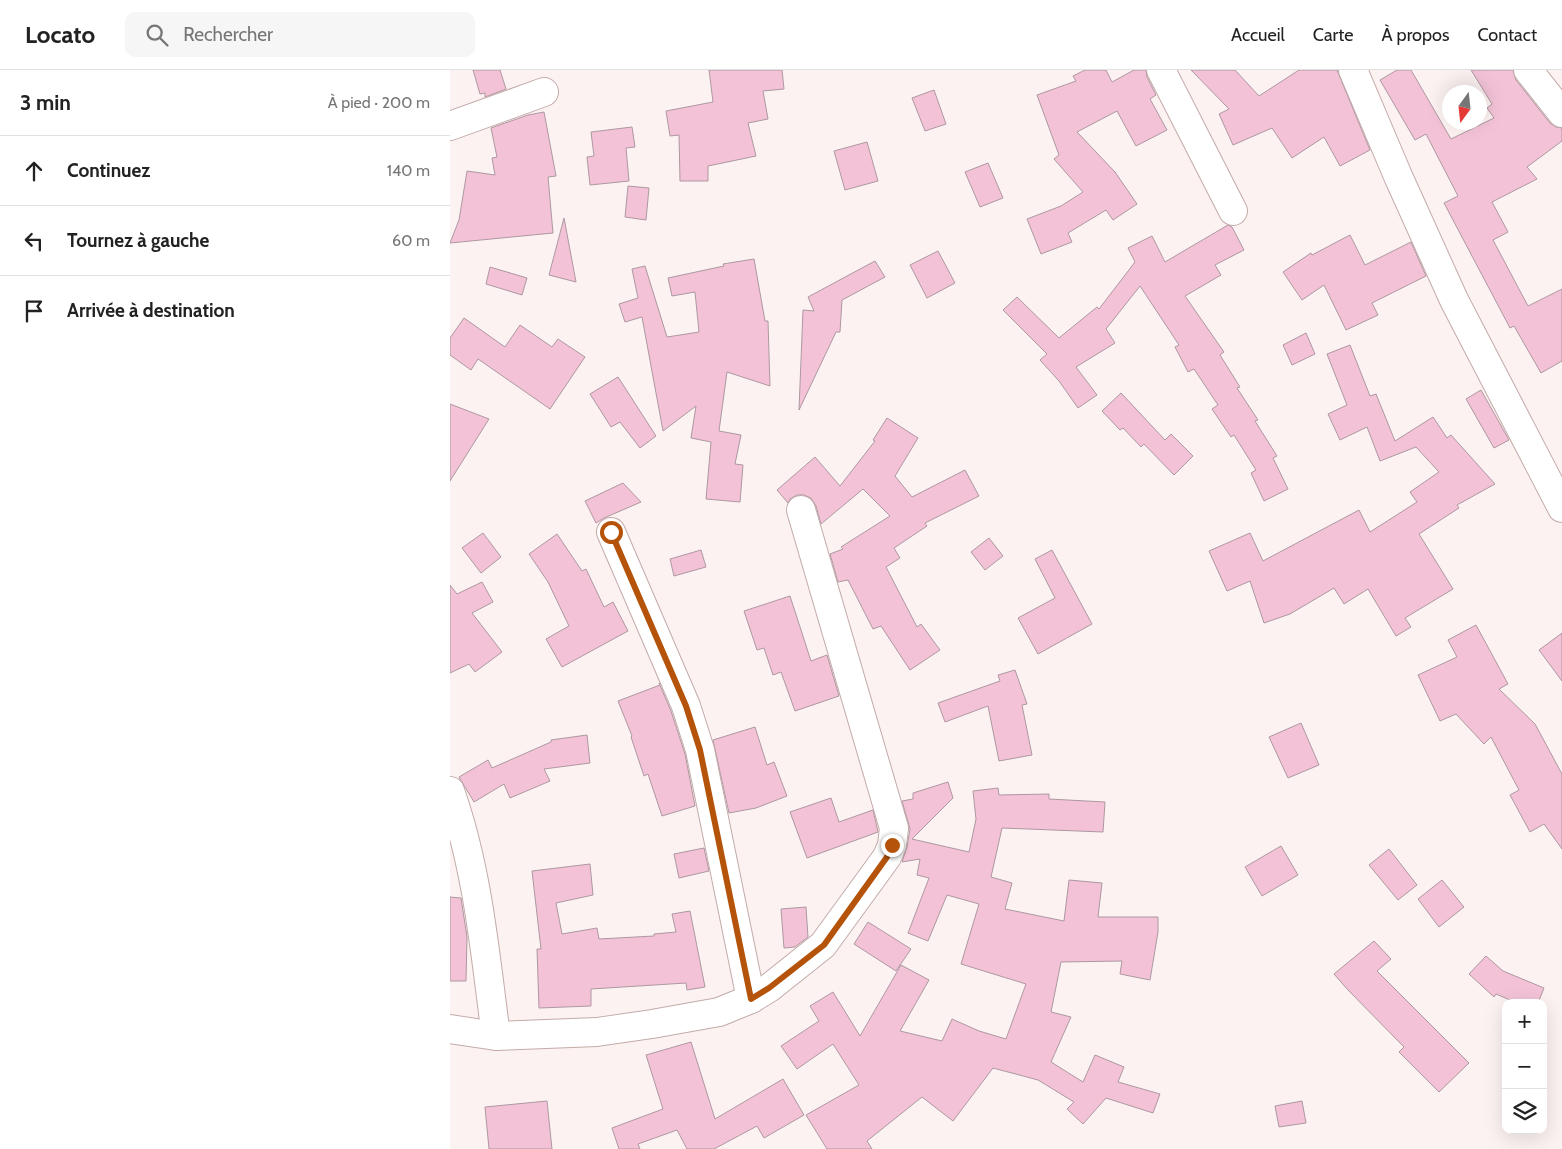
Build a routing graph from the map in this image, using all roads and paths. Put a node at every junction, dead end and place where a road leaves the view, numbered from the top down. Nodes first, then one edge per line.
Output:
1 (1161, 70) edge
2 (1354, 70) edge
3 (1528, 70) edge
4 (544, 92) dead end
5 (1562, 113) edge
6 (450, 126) edge
7 (1233, 211) dead end
8 (1562, 508) edge
9 (801, 510) dead end
10 (611, 532) dead end
11 (450, 791) edge
12 (751, 999) junction
13 (450, 1029) edge
14 (496, 1036) junction

1 - 7 street
2 - 8 street
3 - 5 street
4 - 6 street
9 - 12 street
10 - 12 street
11 - 14 street
12 - 14 street
13 - 14 street

